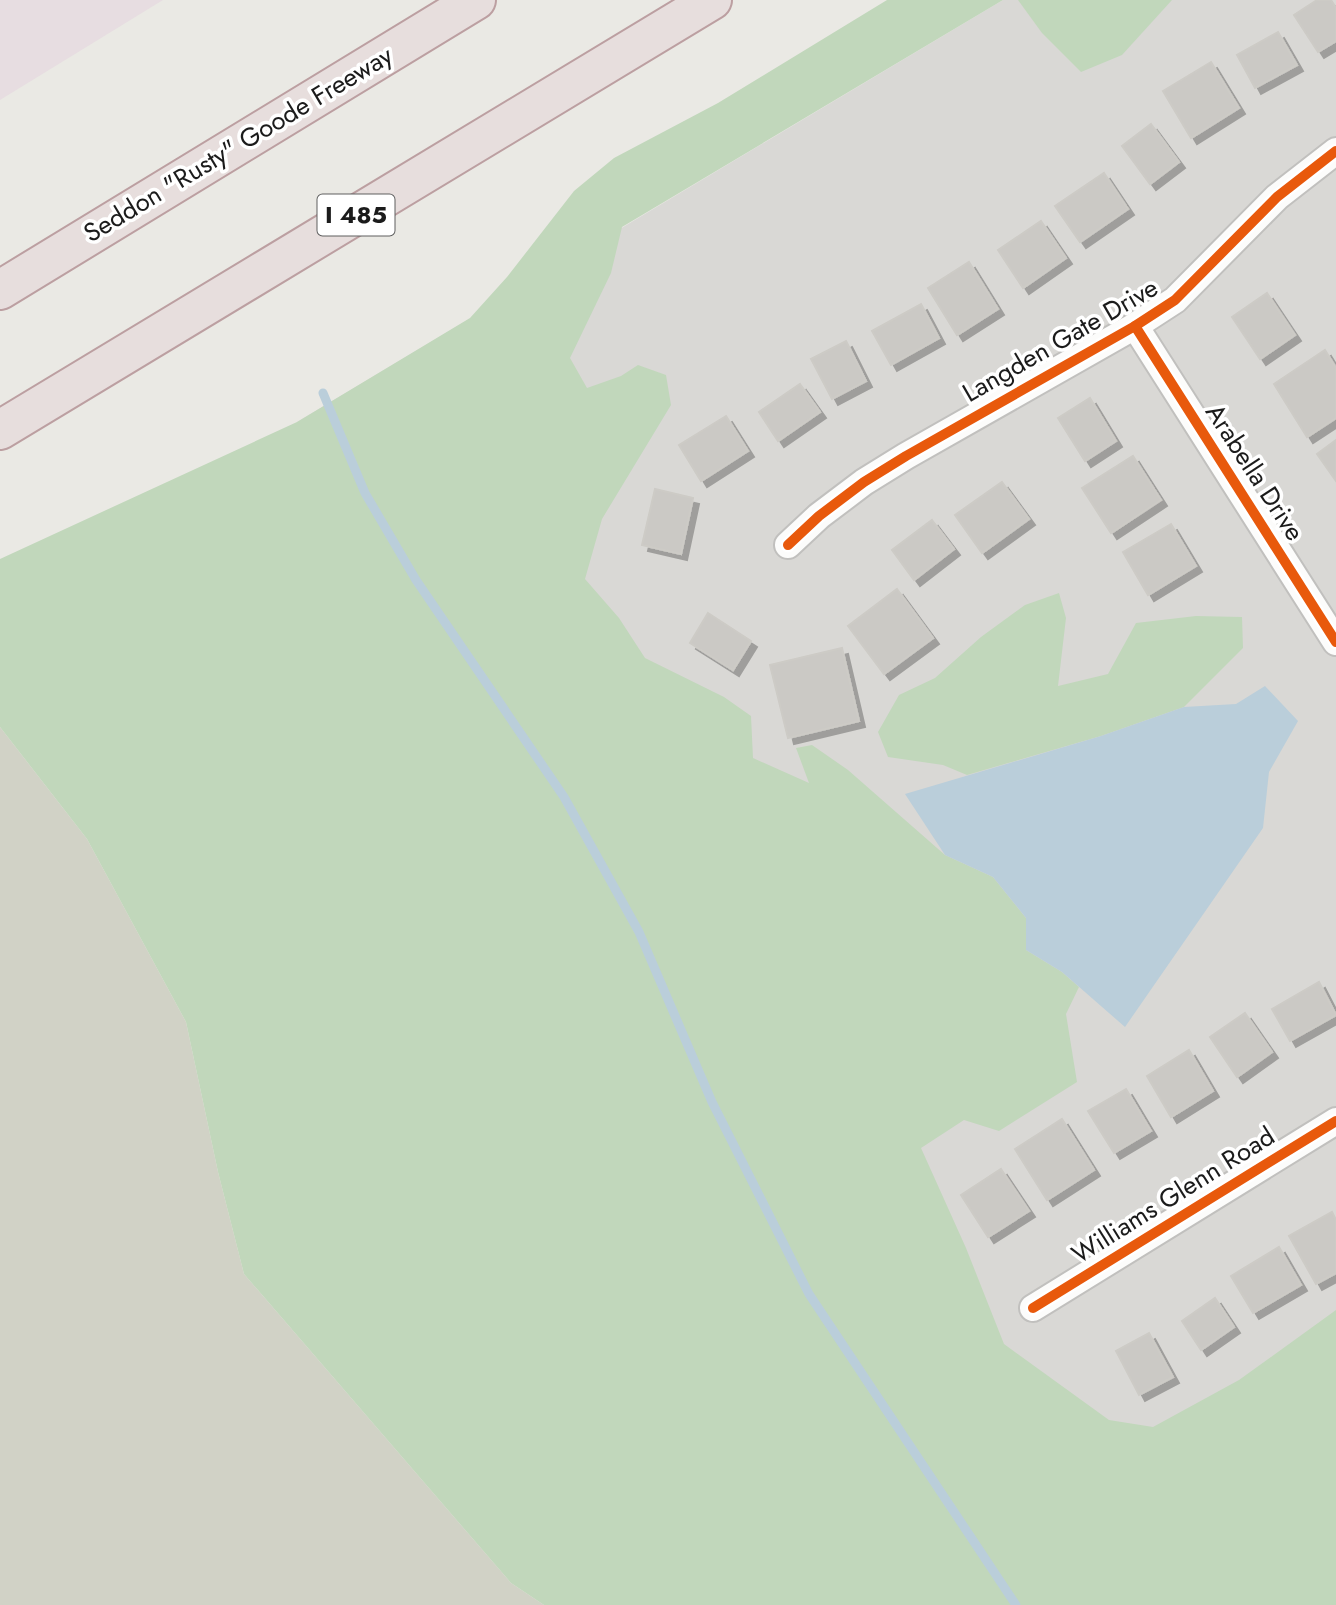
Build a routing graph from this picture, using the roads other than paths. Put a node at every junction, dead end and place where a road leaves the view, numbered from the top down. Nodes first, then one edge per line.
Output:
1 (476, 0) edge
2 (712, 0) edge
3 (1336, 151) edge
4 (0, 289) edge
5 (1135, 326) junction
6 (0, 430) edge
7 (788, 545) dead end
8 (1336, 642) edge
9 (1336, 1121) edge
10 (1034, 1308) dead end

1 - 4 highway, Seddon "Rusty" Goode Freeway
2 - 6 highway, I 485
3 - 5 street, Langden Gate Drive
5 - 7 street, Langden Gate Drive
5 - 8 street, Arabella Drive
9 - 10 street, Williams Glenn Road

